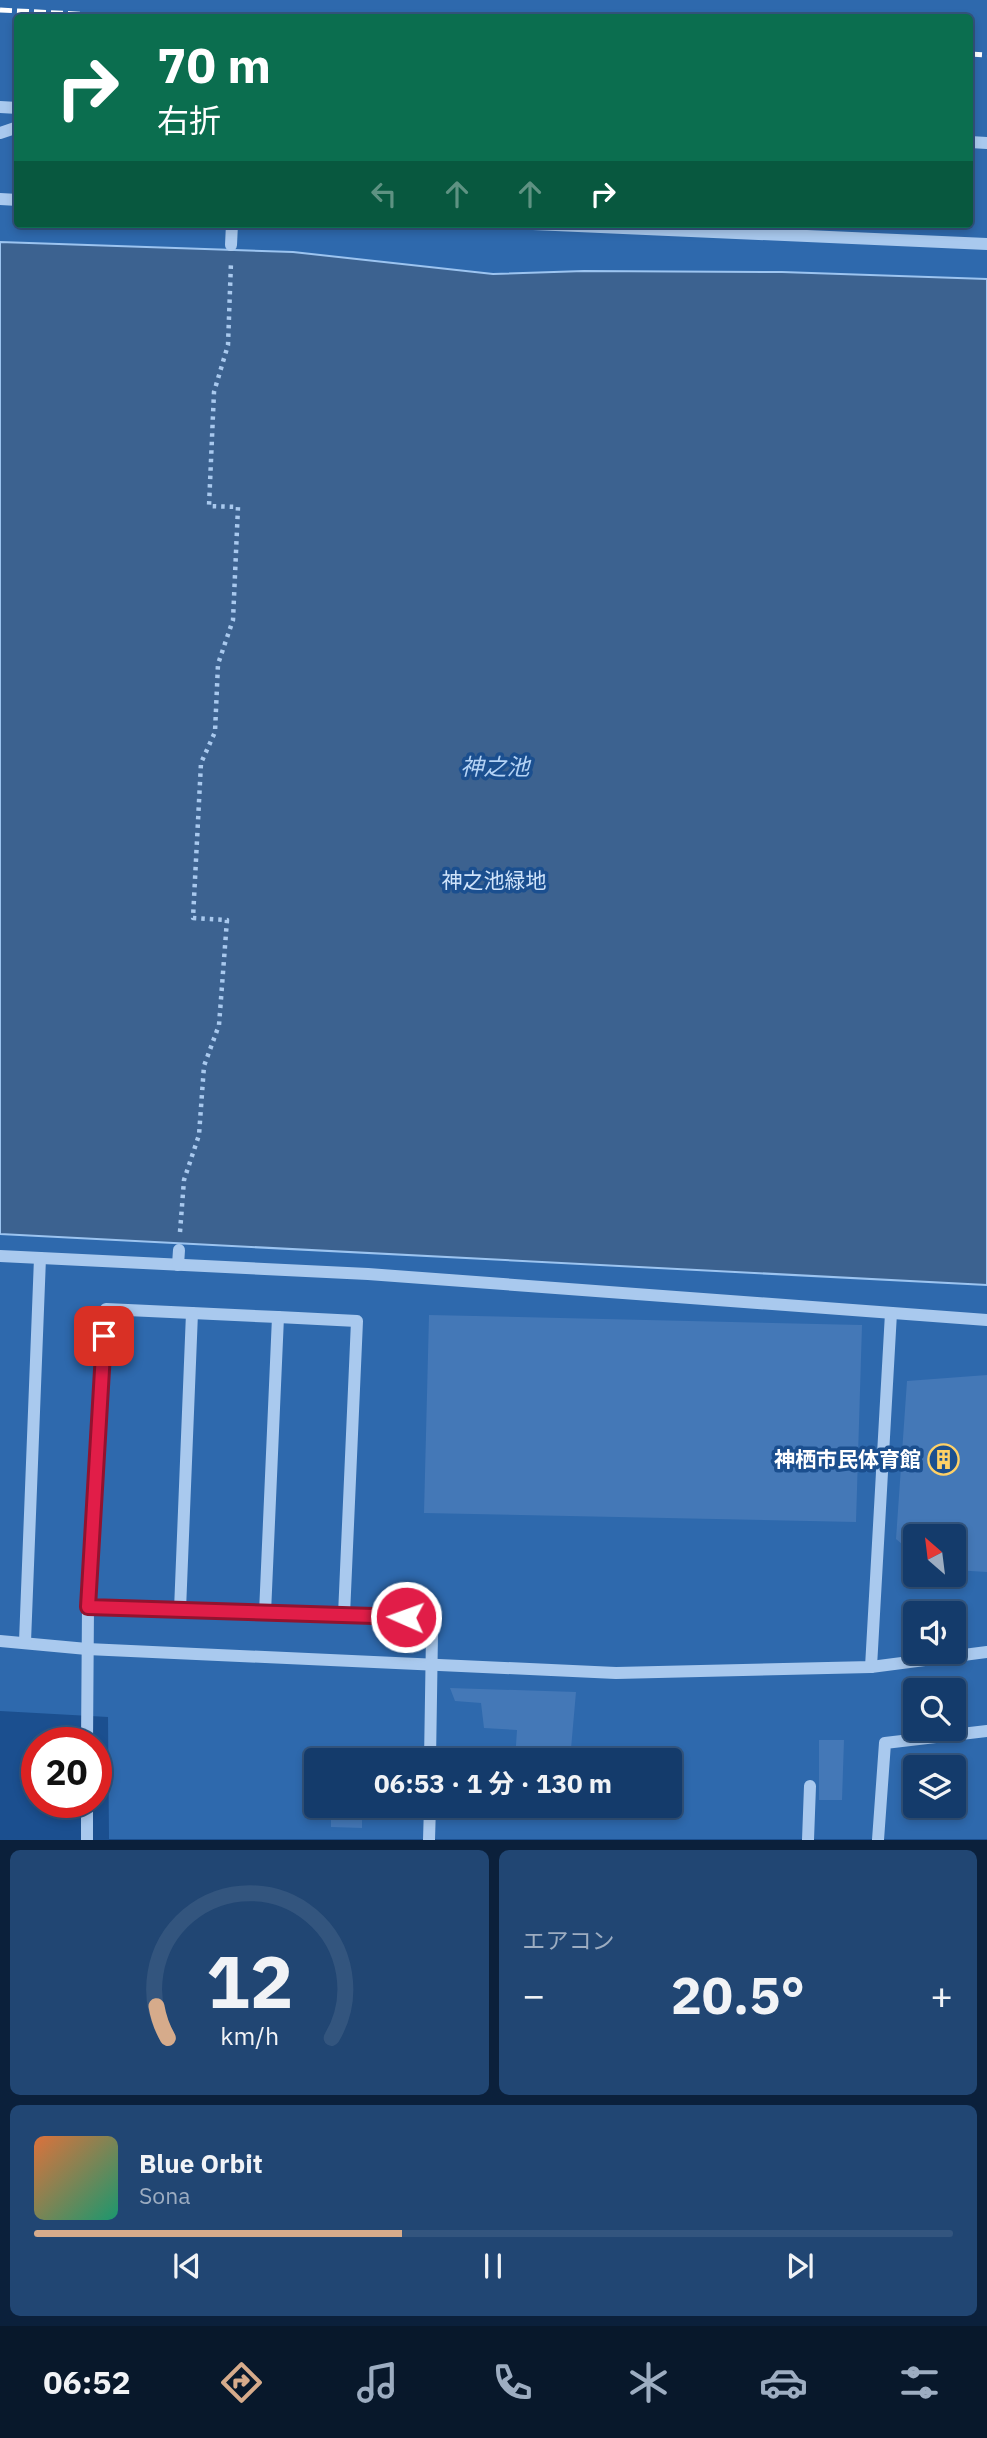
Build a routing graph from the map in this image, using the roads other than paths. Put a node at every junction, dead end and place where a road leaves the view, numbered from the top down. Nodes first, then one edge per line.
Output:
1 (232, 228) edge
2 (624, 228) edge
3 (987, 244) edge
4 (231, 246) road end
5 (179, 1250) road end
6 (0, 1256) edge
7 (40, 1258) junction
8 (178, 1265) junction
9 (192, 1312) junction
10 (891, 1312) junction
11 (278, 1317) junction
12 (987, 1320) edge
13 (88, 1607) junction
14 (180, 1610) junction
15 (265, 1613) junction
16 (344, 1615) junction
17 (0, 1641) edge
18 (25, 1642) junction
19 (88, 1649) junction
20 (987, 1652) edge
21 (432, 1663) junction
22 (871, 1667) junction
23 (87, 1727) edge
24 (987, 1731) edge
25 (430, 1748) edge
26 (810, 1786) dead end
27 (87, 1818) edge
28 (430, 1818) edge
29 (87, 1839) edge
30 (429, 1839) edge
31 (808, 1839) edge
32 (878, 1839) edge

1 - 4 street
2 - 3 street
5 - 8 street
6 - 7 street
7 - 8 street
7 - 18 street
8 - 10 street
9 - 11 street
9 - 13 street
9 - 14 street
10 - 12 street
10 - 22 street
11 - 15 street
11 - 16 street
13 - 14 street
13 - 19 street
14 - 15 street
15 - 16 street
16 - 21 street
17 - 18 street
18 - 19 street
19 - 21 street
19 - 23 street
20 - 22 street
21 - 22 street
21 - 25 street
24 - 32 street
26 - 31 street
27 - 29 street
28 - 30 street

